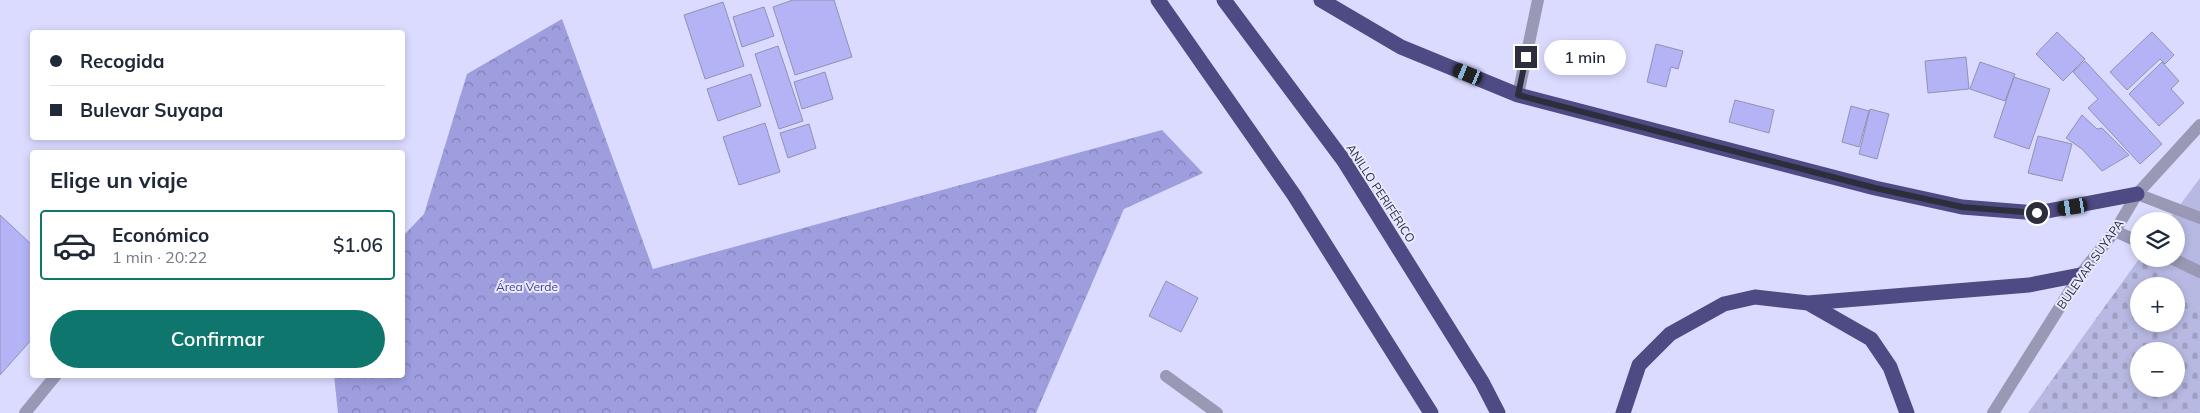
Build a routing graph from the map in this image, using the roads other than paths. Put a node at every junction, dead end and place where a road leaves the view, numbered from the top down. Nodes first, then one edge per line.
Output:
1 (1158, 0) edge
2 (1224, 0) edge
3 (1321, 0) edge
4 (1538, 0) edge
5 (1518, 95) junction
6 (2200, 125) edge
7 (2136, 194) junction
8 (2200, 218) edge
9 (2115, 231) junction
10 (2130, 238) edge
11 (2185, 265) edge
12 (2200, 272) edge
13 (2080, 275) junction
14 (1808, 303) junction
15 (1166, 376) dead end
16 (54, 378) edge
17 (25, 413) edge
18 (1217, 413) edge
19 (1429, 413) edge
20 (1498, 413) edge
21 (1623, 413) edge
22 (1907, 413) edge
23 (1993, 413) edge

1 - 19 highway
2 - 20 highway, ANILLO PERIFÉRICO
3 - 5 highway
4 - 5 street
5 - 7 highway
6 - 7 street, BULEVAR SUYAPA
7 - 8 street
7 - 9 street, BULEVAR SUYAPA
9 - 10 street
9 - 13 street, BULEVAR SUYAPA
11 - 12 street
13 - 14 highway
13 - 23 street, BULEVAR SUYAPA
14 - 21 highway
14 - 22 highway
15 - 18 street
16 - 17 street

